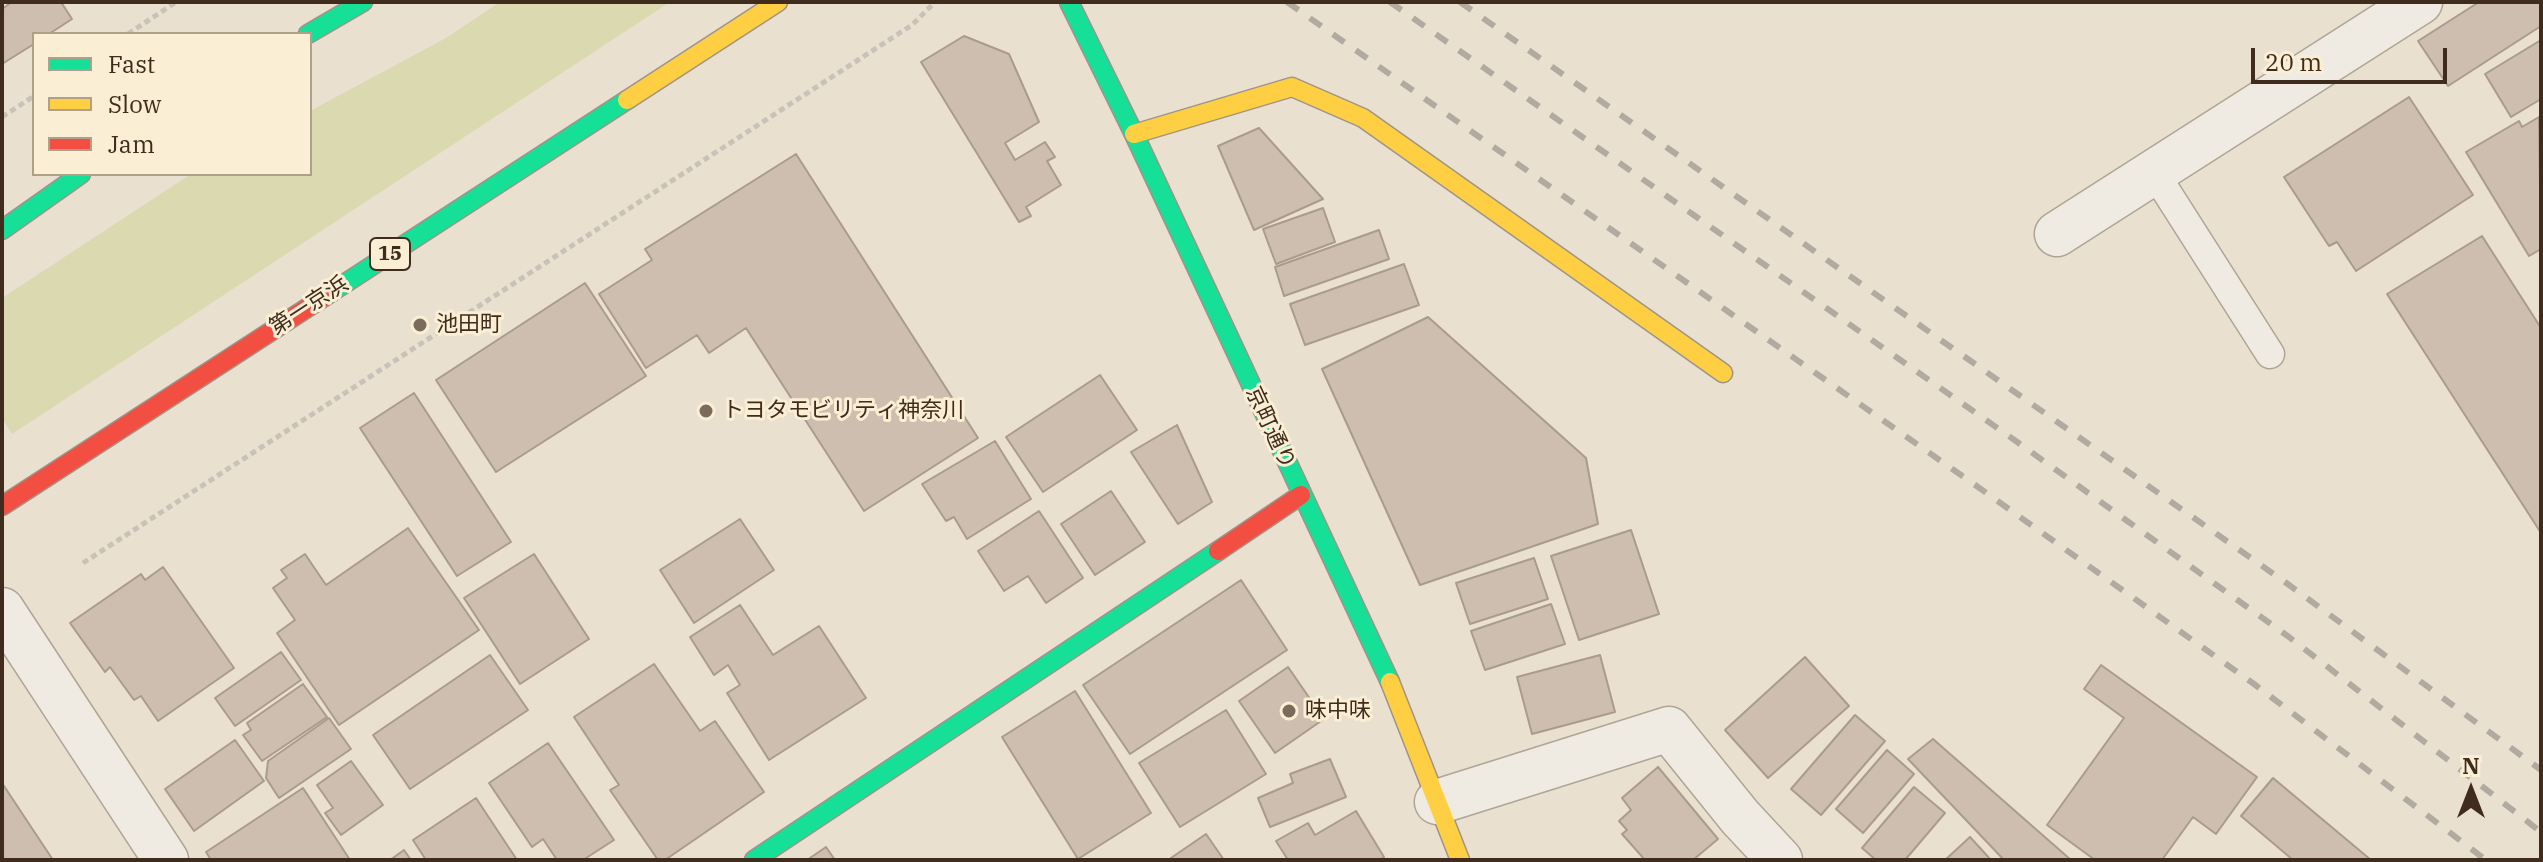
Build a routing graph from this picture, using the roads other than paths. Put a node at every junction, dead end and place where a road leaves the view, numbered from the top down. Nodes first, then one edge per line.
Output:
1 (363, 2) edge
2 (778, 2) edge
3 (1069, 2) edge
4 (2420, 2) edge
5 (311, 32) edge
6 (1134, 134) junction
7 (2154, 172) junction
8 (78, 176) edge
9 (2, 230) edge
10 (2057, 234) dead end
11 (2270, 354) dead end
12 (1723, 373) dead end
13 (1301, 495) junction
14 (2, 506) edge
15 (2, 610) edge
16 (1437, 802) junction
17 (166, 860) edge
18 (754, 860) edge
19 (1460, 860) edge
20 (1780, 860) edge

1 - 5 main road
2 - 14 main road, 第一京浜 / 15
3 - 6 main road, 京町通り
4 - 7 street
6 - 12 main road
6 - 13 main road, 京町通り
7 - 10 street
7 - 11 lane
8 - 9 main road
13 - 16 main road, 京町通り
13 - 18 main road
15 - 17 street
16 - 19 main road, 京町通り
16 - 20 street

